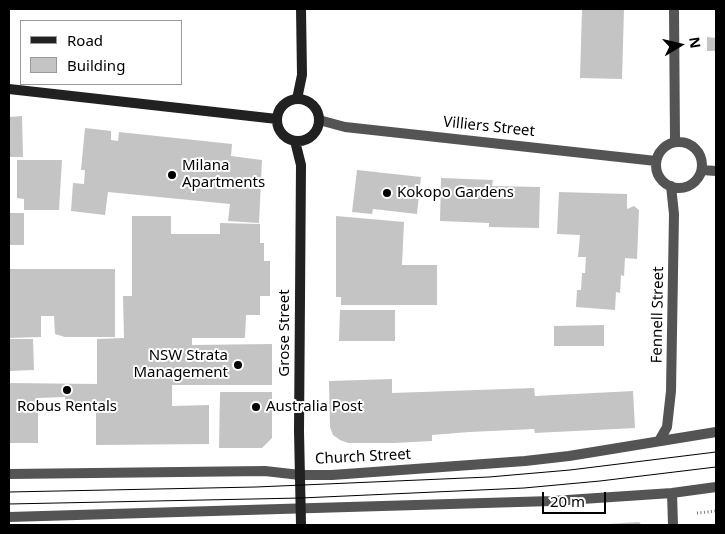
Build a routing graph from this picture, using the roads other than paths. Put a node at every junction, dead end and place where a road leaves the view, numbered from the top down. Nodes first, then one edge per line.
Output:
1 (302, 9) edge
2 (674, 9) edge
3 (10, 88) edge
4 (297, 99) junction
5 (277, 119) junction
6 (319, 120) junction
7 (295, 141) junction
8 (675, 142) junction
9 (656, 161) junction
10 (702, 170) junction
11 (716, 171) edge
12 (671, 186) junction
13 (716, 432) edge
14 (659, 441) junction
15 (9, 474) edge
16 (300, 475) junction
17 (716, 487) edge
18 (672, 493) junction
19 (301, 509) junction
20 (9, 517) edge
21 (301, 525) edge
22 (673, 525) edge

1 - 4 street
2 - 8 street
3 - 5 street
4 - 5 street
4 - 6 street
5 - 7 street
6 - 7 street
6 - 9 street, Villiers Street
7 - 16 street, Grose Street
8 - 9 street
8 - 10 street
9 - 12 street
10 - 11 street
10 - 12 street
12 - 14 street, Fennell Street
13 - 14 street, Church Street
14 - 16 street, Church Street
15 - 16 street, Church Street
16 - 19 street, Grose Street
17 - 18 street
18 - 19 street
18 - 22 street
19 - 20 street
19 - 21 street, Grose Street

